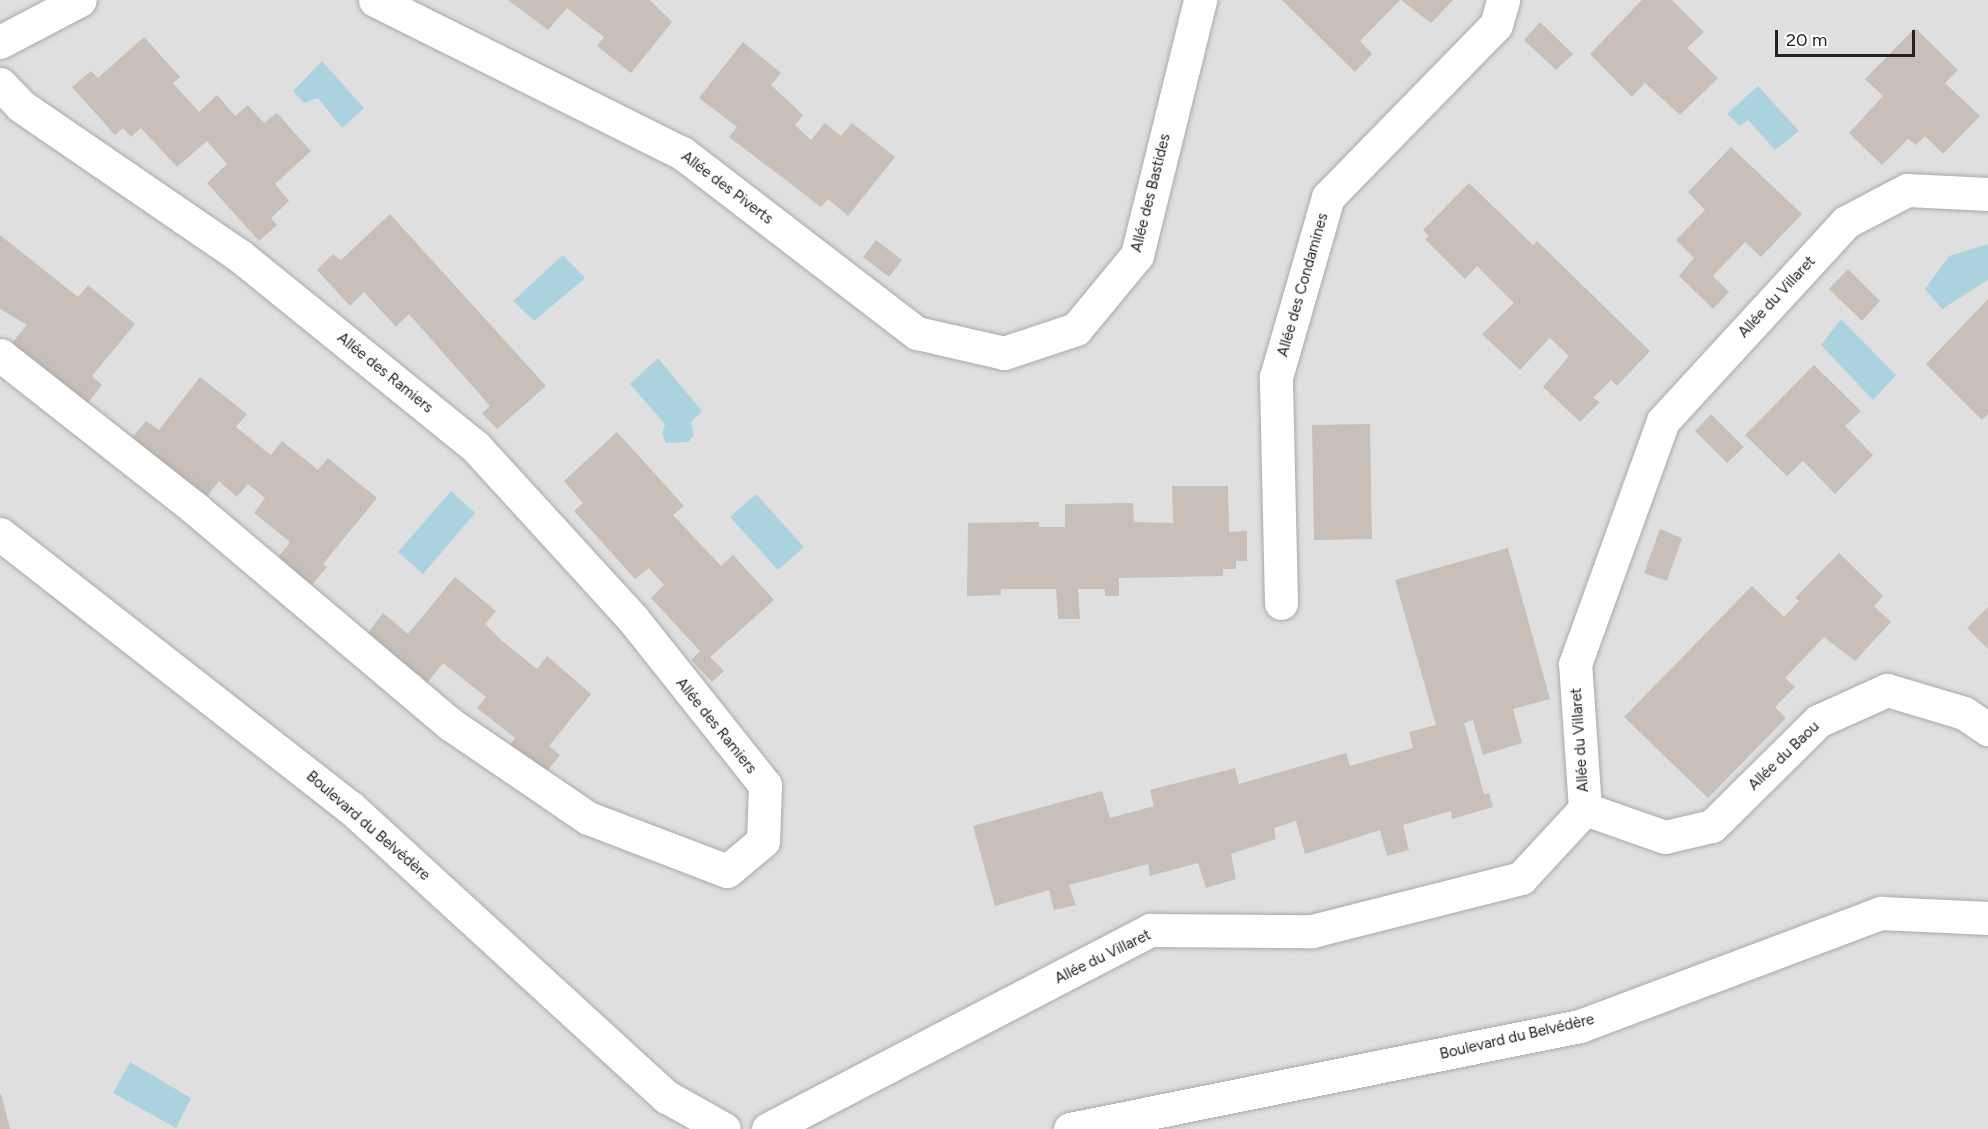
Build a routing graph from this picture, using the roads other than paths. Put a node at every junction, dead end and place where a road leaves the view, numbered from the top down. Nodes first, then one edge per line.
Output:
1 (80, 0) edge
2 (375, 0) edge
3 (1200, 0) edge
4 (1503, 0) edge
5 (0, 42) edge
6 (0, 84) edge
7 (1988, 194) edge
8 (1004, 353) joint
9 (0, 355) edge
10 (0, 534) edge
11 (1281, 603) dead end
12 (1988, 729) edge
13 (1585, 809) junction
14 (1988, 918) edge
15 (724, 1129) edge
16 (768, 1129) edge
17 (1070, 1129) edge

1 - 5 street
2 - 8 street, Allée des Piverts
3 - 8 street, Allée des Bastides
4 - 11 street, Allée des Condamines
6 - 9 street, Allée des Ramiers
7 - 13 street, Allée du Villaret
10 - 15 street, Boulevard du Belvédère
12 - 13 street, Allée du Baou
13 - 16 street, Allée du Villaret
14 - 17 street, Boulevard du Belvédère

